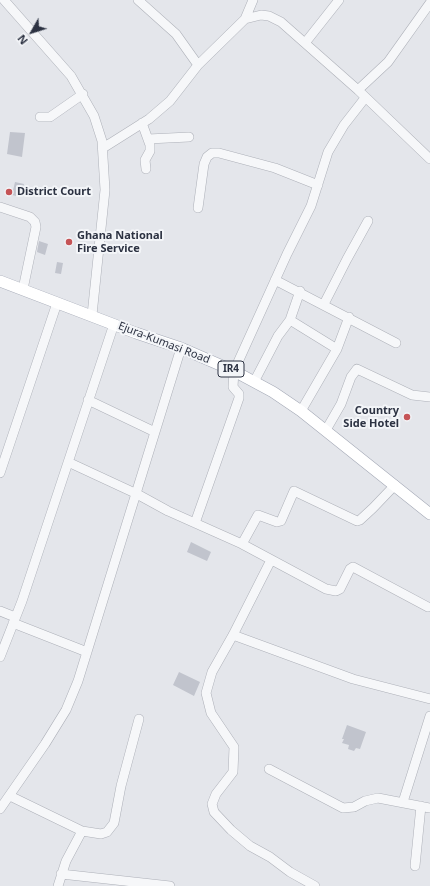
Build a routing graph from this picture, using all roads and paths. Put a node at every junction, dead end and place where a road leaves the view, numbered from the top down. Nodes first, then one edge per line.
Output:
1 (4, 0) edge
2 (138, 0) edge
3 (253, 0) edge
4 (340, 0) edge
5 (430, 3) edge
6 (245, 19) junction
7 (305, 43) junction
8 (198, 65) junction
9 (358, 90) junction
10 (83, 94) junction
11 (365, 98) junction
12 (40, 117) dead end
13 (142, 122) junction
14 (190, 137) dead end
15 (148, 139) junction
16 (103, 148) junction
17 (430, 158) edge
18 (146, 169) dead end
19 (318, 185) junction
20 (0, 207) edge
21 (198, 208) dead end
22 (368, 221) dead end
23 (275, 280) junction
24 (0, 281) edge
25 (23, 290) junction
26 (300, 291) junction
27 (58, 303) junction
28 (324, 304) junction
29 (92, 315) junction
30 (349, 317) junction
31 (290, 320) junction
32 (114, 324) junction
33 (396, 342) dead end
34 (181, 348) junction
35 (337, 349) junction
36 (234, 371) junction
37 (254, 382) junction
38 (430, 397) edge
39 (88, 400) junction
40 (301, 411) junction
41 (326, 430) junction
42 (155, 432) junction
43 (68, 462) junction
44 (0, 471) edge
45 (395, 485) junction
46 (137, 494) junction
47 (430, 514) edge
48 (194, 523) junction
49 (242, 544) junction
50 (271, 560) junction
51 (428, 607) dead end
52 (0, 611) edge
53 (14, 620) junction
54 (233, 635) junction
55 (87, 652) junction
56 (0, 657) edge
57 (430, 699) edge
58 (430, 716) edge
59 (139, 719) dead end
60 (269, 769) dead end
61 (10, 796) junction
62 (402, 802) junction
63 (426, 807) edge
64 (0, 809) edge
65 (82, 831) junction
66 (415, 866) dead end
67 (61, 874) junction
68 (123, 883) edge
69 (58, 886) edge
70 (170, 886) edge
71 (315, 886) edge

1 - 10 street
2 - 8 street
3 - 6 street
4 - 7 street
5 - 9 street
6 - 7 street
6 - 8 street
7 - 9 street
8 - 13 street
9 - 11 street
10 - 12 street
10 - 16 street
11 - 17 street
11 - 19 street
13 - 15 street
13 - 16 street
14 - 15 street
15 - 18 street
16 - 29 street
19 - 21 street
19 - 23 street
20 - 25 street
22 - 28 street
23 - 26 street
23 - 36 street
24 - 25 main road, Ejura-Kumasi Road / IR4
25 - 27 main road, Ejura-Kumasi Road / IR4
26 - 28 street
26 - 31 street
27 - 29 main road, Ejura-Kumasi Road / IR4
27 - 44 street
28 - 30 street
29 - 32 main road, Ejura-Kumasi Road / IR4
30 - 33 street
30 - 35 street
31 - 35 street
31 - 37 street
32 - 34 main road, Ejura-Kumasi Road / IR4
32 - 39 street
34 - 36 main road, Ejura-Kumasi Road / IR4
34 - 42 street
35 - 40 street
36 - 37 main road, Ejura-Kumasi Road / IR4
36 - 48 street
37 - 40 main road, Ejura-Kumasi Road / IR4
38 - 41 street
39 - 42 street
39 - 43 street
40 - 41 main road, Ejura-Kumasi Road / IR4
41 - 45 main road, Ejura-Kumasi Road / IR4
42 - 46 street
43 - 46 street
43 - 53 street
45 - 47 main road, Ejura-Kumasi Road / IR4
45 - 49 street
46 - 48 street
46 - 55 street
48 - 49 street
49 - 50 street
50 - 51 street
50 - 54 street
52 - 53 street
53 - 55 street
53 - 56 street
54 - 57 street
54 - 71 street
55 - 61 street
58 - 62 street
59 - 65 street
60 - 62 street
61 - 64 street
61 - 65 street
62 - 63 street
63 - 66 street
65 - 67 street
67 - 68 street
67 - 69 street
68 - 70 street

